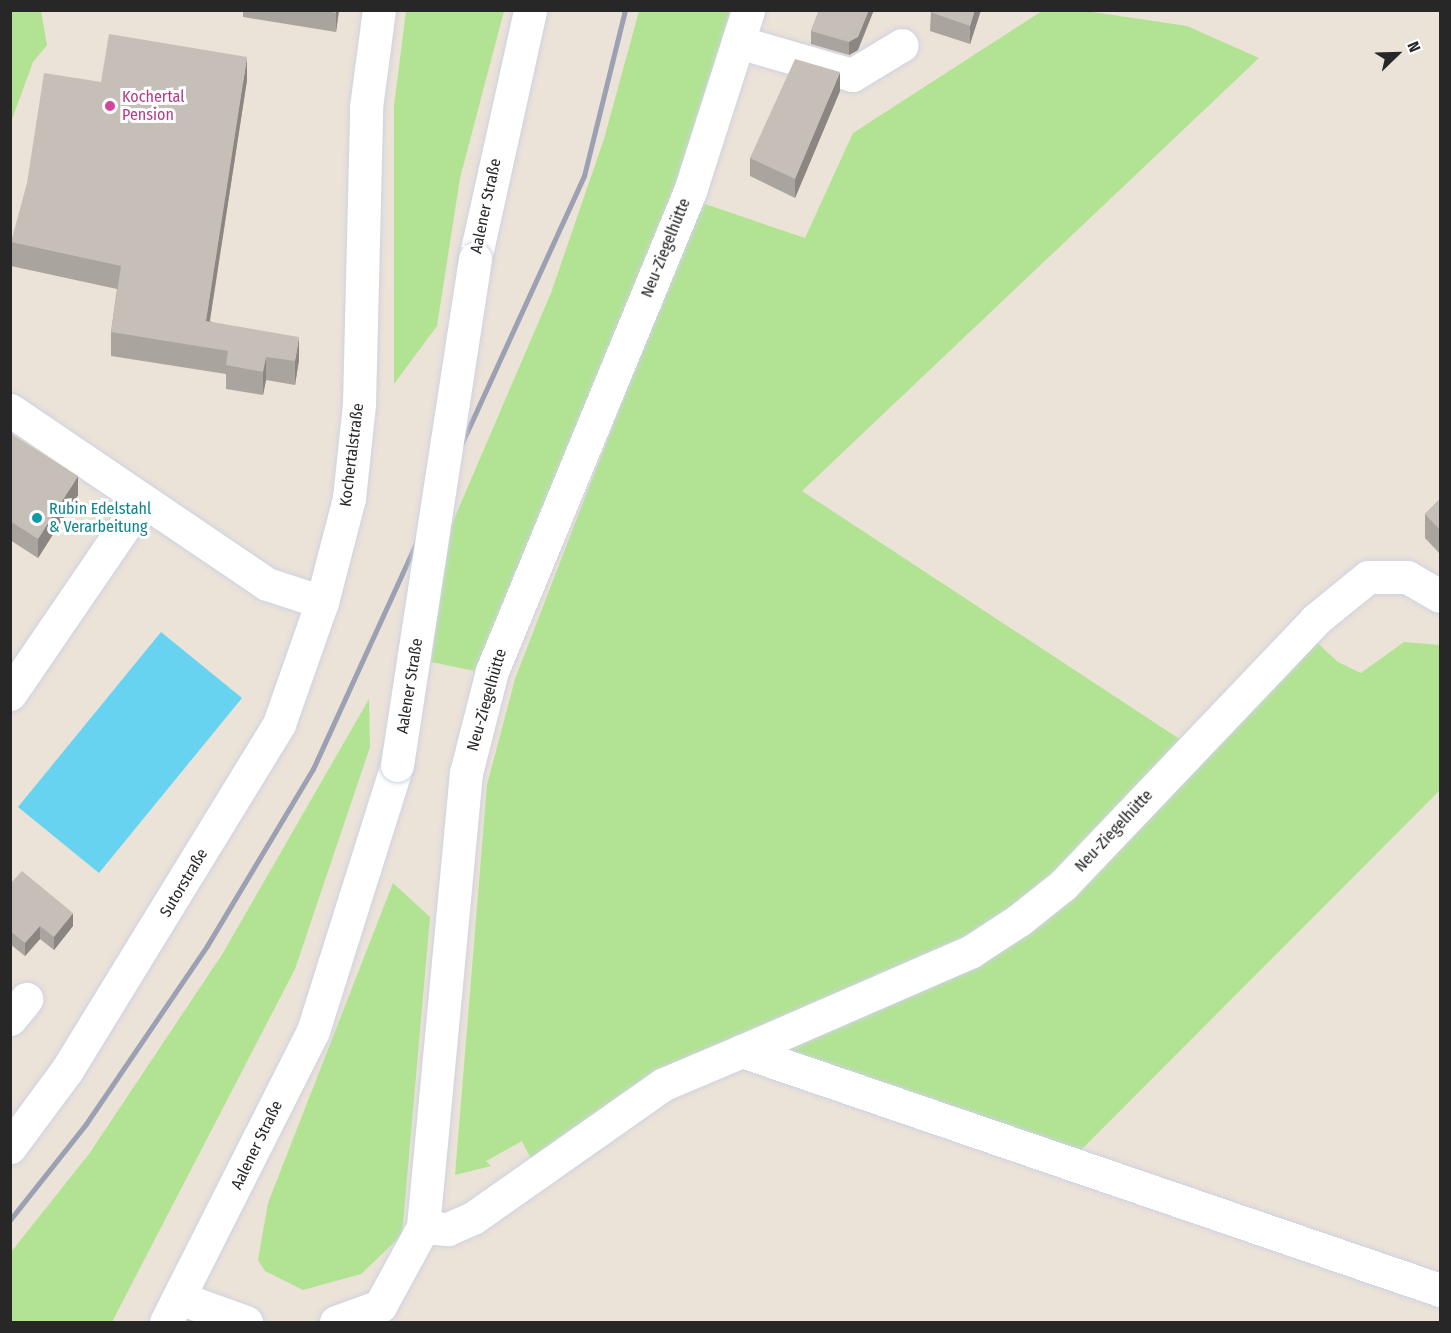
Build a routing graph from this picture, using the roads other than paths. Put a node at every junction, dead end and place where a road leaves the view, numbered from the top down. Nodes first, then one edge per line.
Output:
1 (379, 10) edge
2 (530, 10) edge
3 (748, 10) edge
4 (738, 42) junction
5 (902, 45) dead end
6 (10, 410) edge
7 (141, 502) junction
8 (1440, 596) edge
9 (322, 602) junction
10 (10, 694) edge
11 (742, 1051) junction
12 (10, 1147) edge
13 (423, 1227) junction
14 (1440, 1290) edge
15 (174, 1311) edge
16 (246, 1323) edge
17 (336, 1323) edge

1 - 9 street, Kochertalstraße
2 - 15 street, Aalener Straße, bridge
3 - 4 street, Neu-Ziegelhütte
4 - 5 street
4 - 13 street, Neu-Ziegelhütte
6 - 7 street
7 - 9 street
7 - 10 street
8 - 11 street, Neu-Ziegelhütte
9 - 12 street, Sutorstraße
11 - 13 street, Neu-Ziegelhütte
11 - 14 street
13 - 17 street, Neu-Ziegelhütte
15 - 16 street

